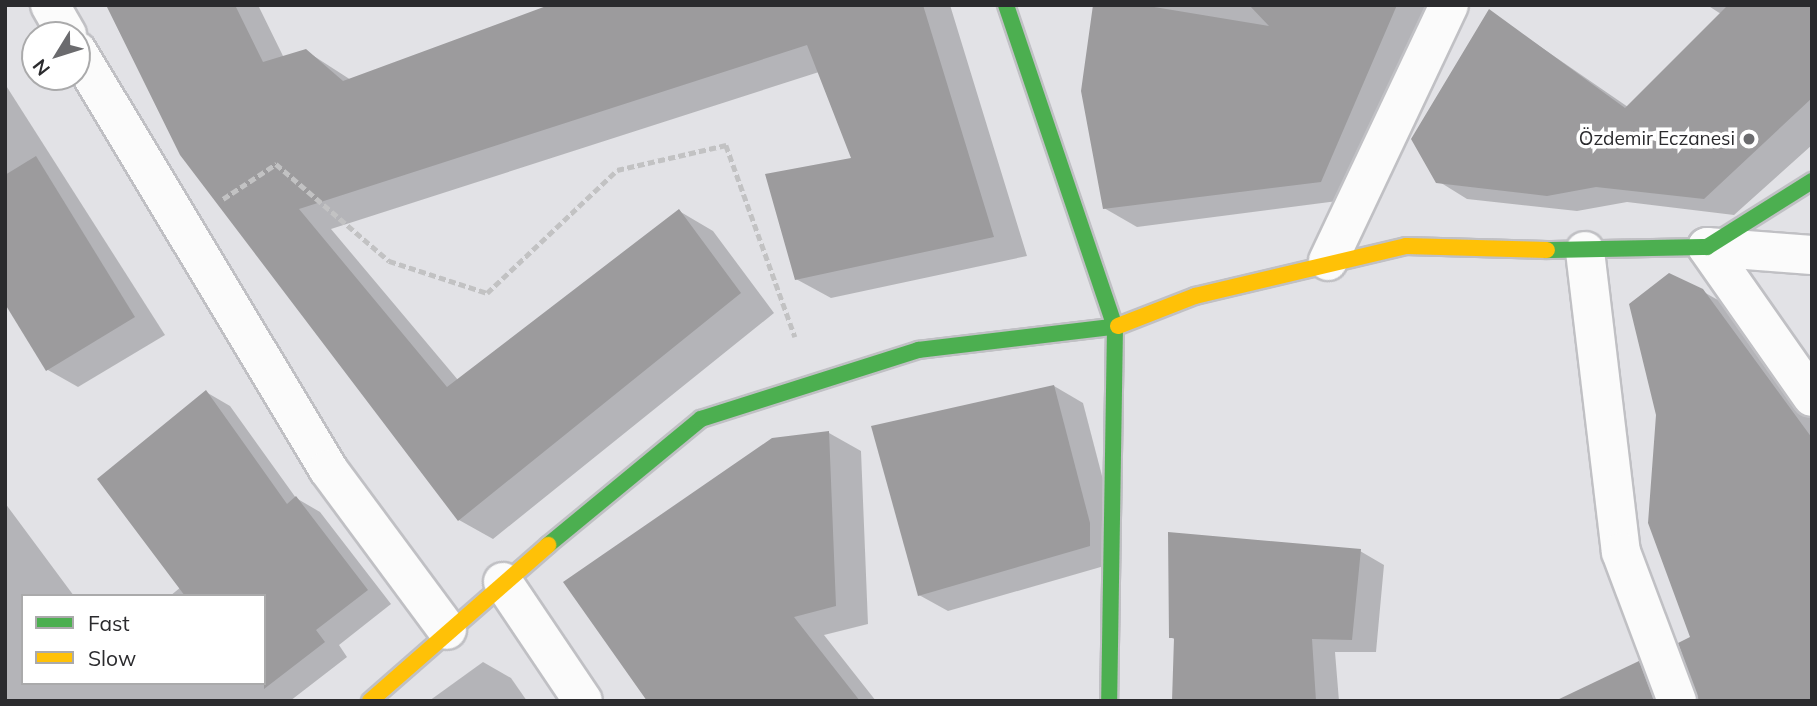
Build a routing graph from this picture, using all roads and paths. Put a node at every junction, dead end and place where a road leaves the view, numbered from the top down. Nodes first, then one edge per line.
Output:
1 (50, 5) edge
2 (1006, 5) edge
3 (1449, 5) edge
4 (59, 21) edge
5 (91, 74) edge
6 (1812, 181) edge
7 (182, 227) junction
8 (1707, 247) junction
9 (1585, 251) junction
10 (1812, 255) edge
11 (1328, 261) junction
12 (1115, 327) junction
13 (812, 383) junction
14 (1812, 397) edge
15 (503, 582) junction
16 (447, 630) junction
17 (370, 701) edge
18 (583, 701) edge
19 (1109, 701) edge
20 (1677, 701) edge

1 - 4 street
2 - 12 street
3 - 11 street
5 - 7 street
6 - 8 street
7 - 13 path
7 - 16 street
8 - 9 street
8 - 10 street
8 - 14 street
9 - 11 street
9 - 20 street
11 - 12 street
12 - 13 street
12 - 19 street
13 - 15 street
15 - 16 street
15 - 18 street
16 - 17 street

